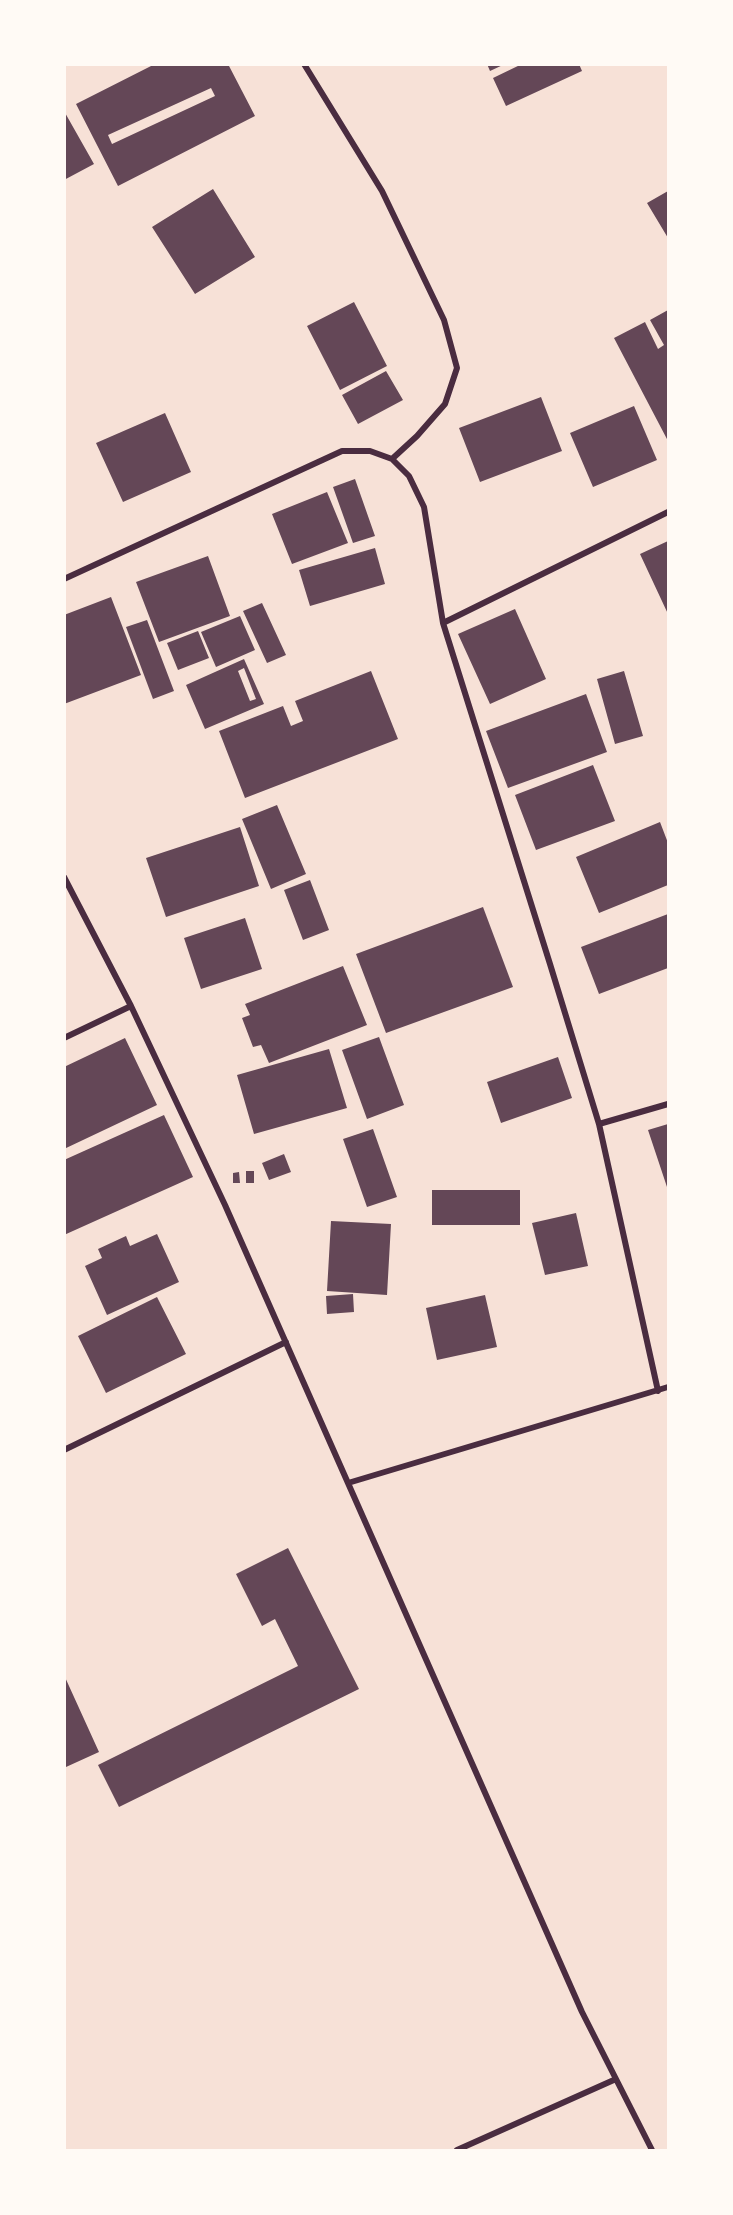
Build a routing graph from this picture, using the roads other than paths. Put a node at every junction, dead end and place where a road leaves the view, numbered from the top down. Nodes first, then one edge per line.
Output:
1 (304, 64) edge
2 (392, 459) junction
3 (669, 512) edge
4 (64, 579) edge
5 (443, 624) junction
6 (64, 877) edge
7 (131, 1006) junction
8 (64, 1038) edge
9 (669, 1104) edge
10 (598, 1124) junction
11 (286, 1342) junction
12 (669, 1387) edge
13 (658, 1391) junction
14 (64, 1450) edge
15 (348, 1483) junction
16 (616, 2079) junction
17 (457, 2151) edge
18 (652, 2151) edge

1 - 2 street
2 - 4 street
2 - 5 street
3 - 5 street
5 - 10 street
6 - 7 street
7 - 8 street
7 - 11 street
9 - 10 street
10 - 13 street
11 - 14 street
11 - 15 street
12 - 13 street
13 - 15 street
15 - 16 street
16 - 17 street
16 - 18 street

